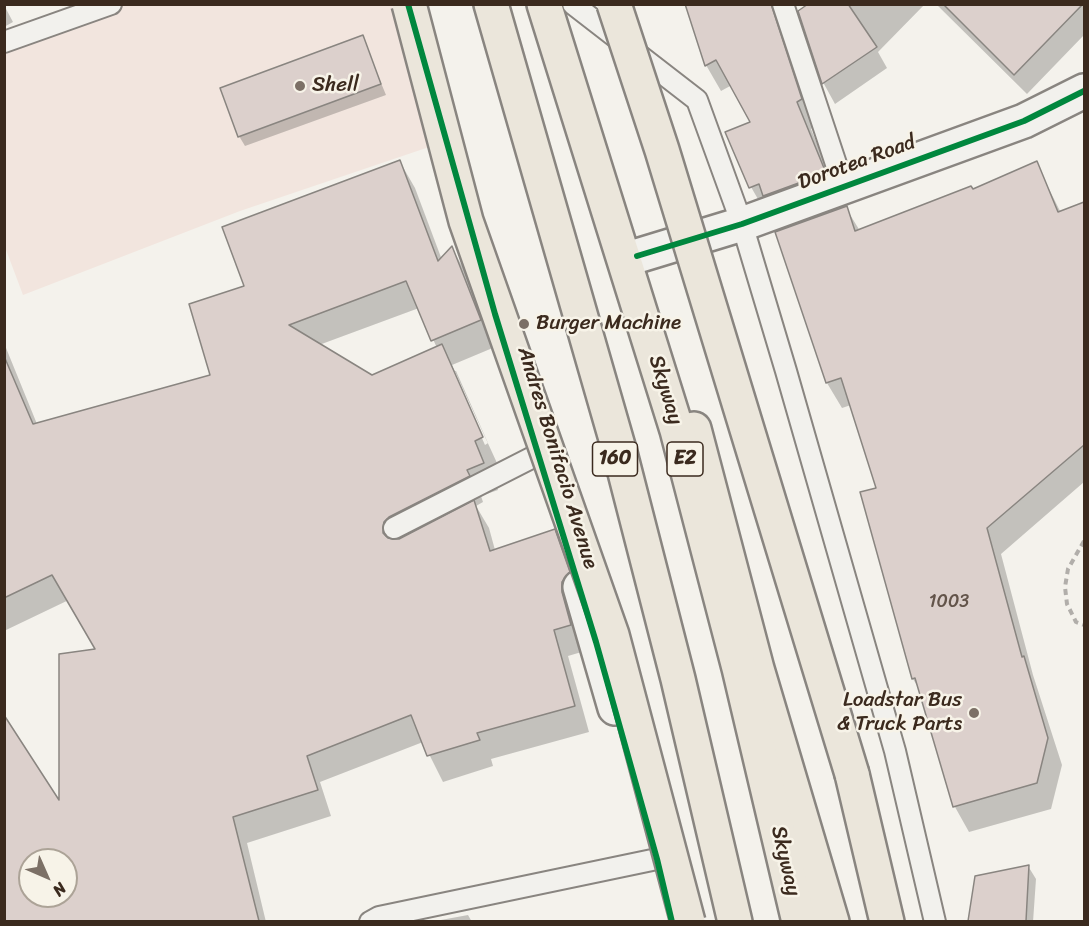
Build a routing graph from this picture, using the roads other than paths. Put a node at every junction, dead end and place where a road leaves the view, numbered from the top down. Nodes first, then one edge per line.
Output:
1 (111, 4) edge
2 (408, 4) edge
3 (476, 4) edge
4 (490, 4) edge
5 (544, 4) edge
6 (558, 4) edge
7 (573, 4) edge
8 (614, 4) edge
9 (783, 4) edge
10 (4, 42) edge
11 (1084, 91) edge
12 (843, 185) junction
13 (742, 224) junction
14 (637, 256) junction
15 (539, 454) junction
16 (394, 528) dead end
17 (657, 859) junction
18 (370, 921) edge
19 (672, 921) edge
20 (688, 921) edge
21 (730, 921) edge
22 (735, 921) edge
23 (799, 921) edge
24 (832, 921) edge
25 (887, 921) edge
26 (935, 921) edge

1 - 10 lane
2 - 15 street, Andres Bonifacio Avenue
2 - 20 main road, bridge
3 - 21 main road, 160
4 - 22 main road
5 - 23 main road, Skyway / E2
6 - 14 main road
7 - 13 lane
8 - 25 main road, bridge
9 - 12 lane
11 - 12 street, Dorotea Road
12 - 13 street, Dorotea Road
13 - 14 street, Dorotea Road
13 - 26 lane
14 - 24 main road
15 - 16 lane
15 - 17 street, Andres Bonifacio Avenue
17 - 18 lane
17 - 19 street, Andres Bonifacio Avenue

